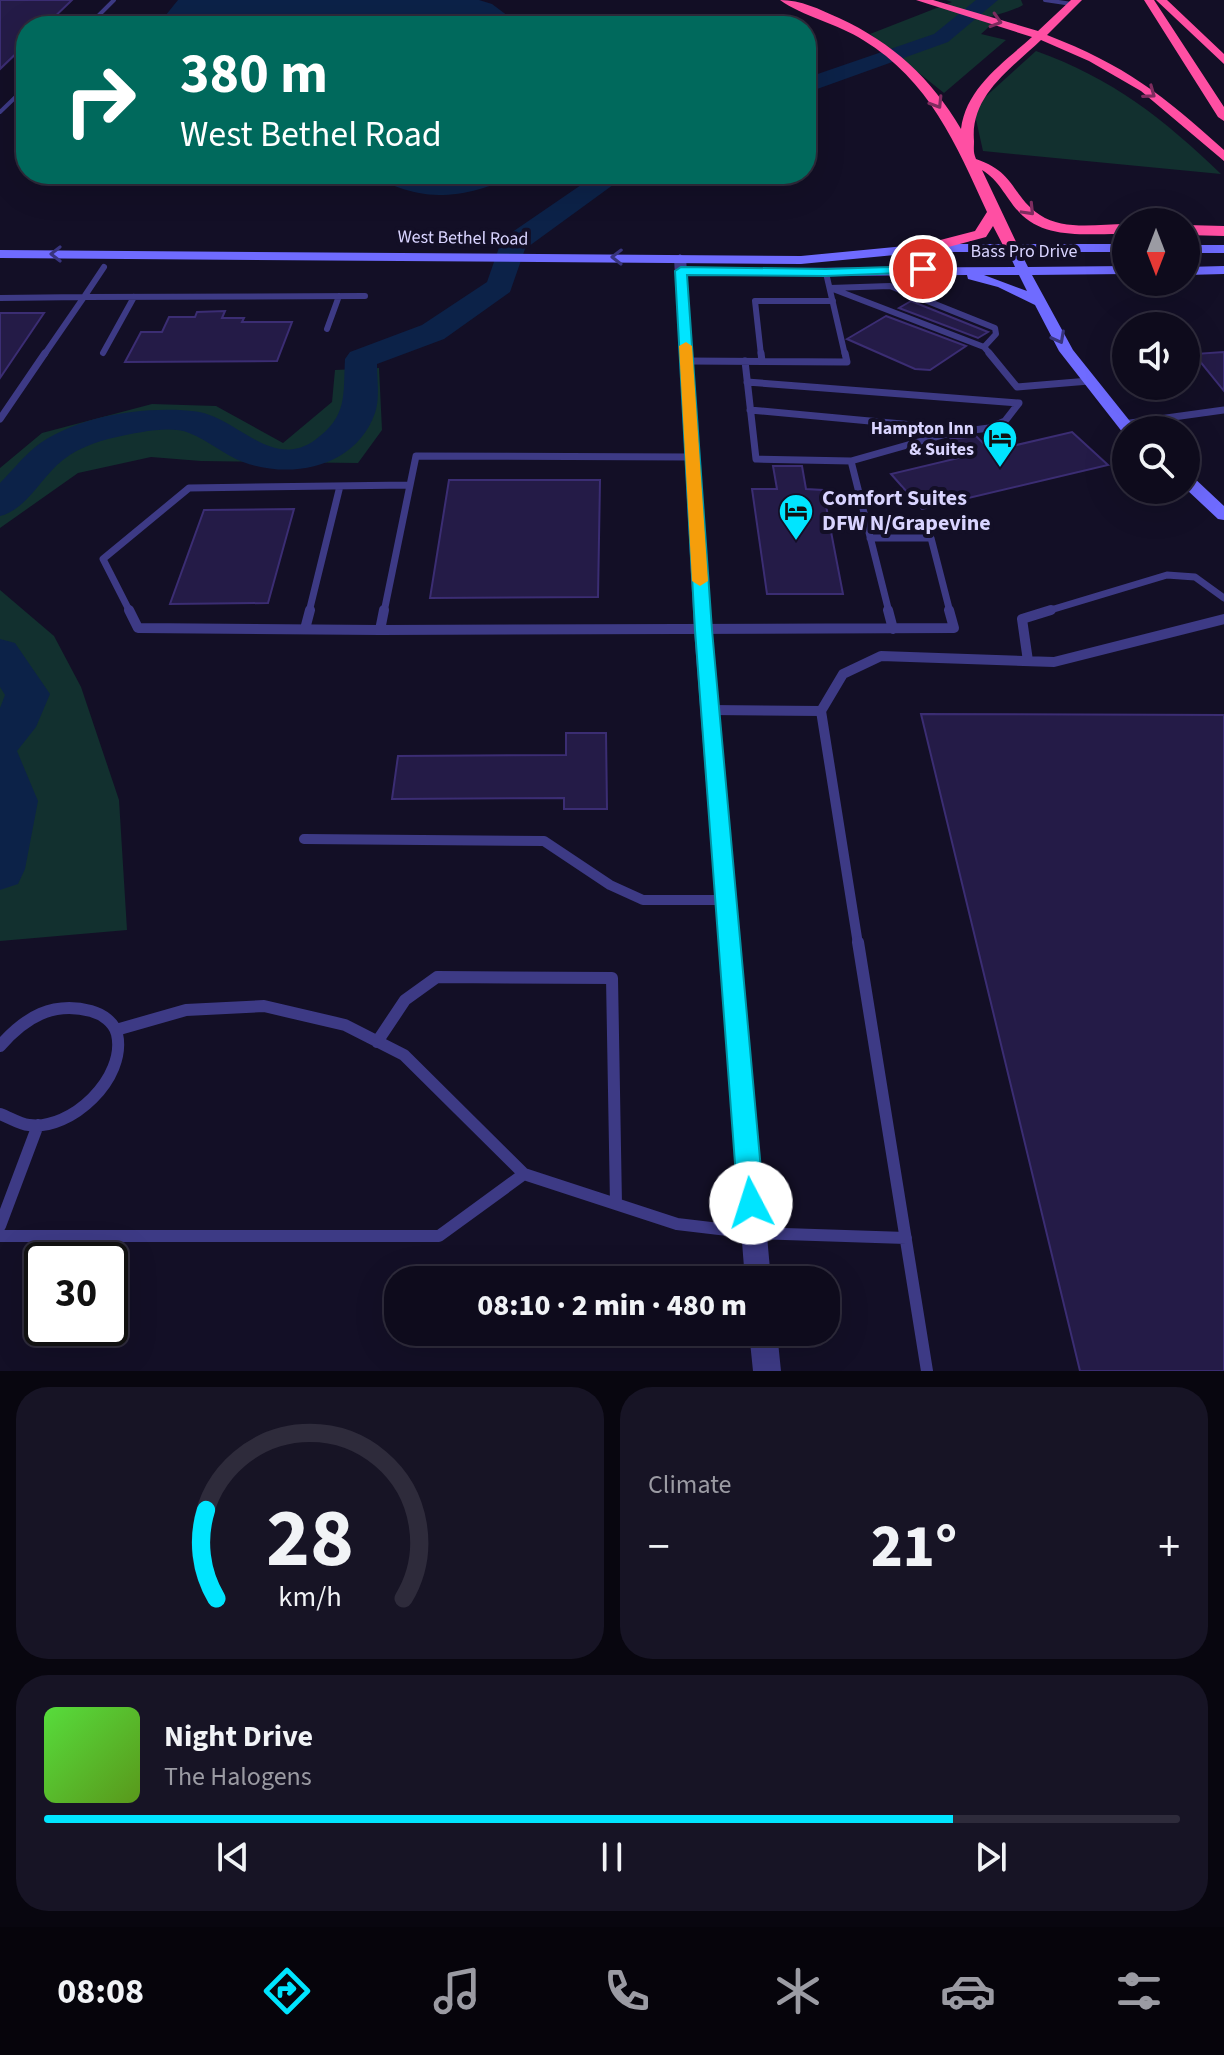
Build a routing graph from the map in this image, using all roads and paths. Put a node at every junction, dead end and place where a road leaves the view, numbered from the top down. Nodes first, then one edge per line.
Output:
1 (114, 0) edge
2 (785, 0) edge
3 (921, 0) edge
4 (1045, 0) edge
5 (1149, 0) edge
6 (1161, 0) edge
7 (1074, 2) edge
8 (98, 16) edge
9 (1224, 60) edge
10 (16, 97) edge
11 (0, 112) edge
12 (1224, 117) edge
13 (1224, 157) edge
14 (970, 159) junction
15 (994, 212) junction
16 (1112, 229) edge
17 (1200, 230) edge
18 (1224, 231) edge
19 (926, 248) junction
20 (1011, 248) junction
21 (1112, 248) edge
22 (1200, 249) edge
23 (1224, 249) edge
24 (0, 254) edge
25 (112, 254) junction
26 (449, 261) junction
27 (681, 264) junction
28 (0, 267) edge
29 (104, 267) junction
30 (1023, 269) junction
31 (942, 270) junction
32 (1112, 270) edge
33 (1224, 270) edge
34 (1200, 271) edge
35 (826, 273) junction
36 (830, 288) junction
37 (339, 296) junction
38 (365, 296) dead end
39 (84, 297) junction
40 (134, 297) junction
41 (0, 298) edge
42 (833, 301) junction
43 (1041, 303) junction
44 (327, 329) dead end
45 (984, 347) junction
46 (103, 353) dead end
47 (687, 361) junction
48 (745, 361) junction
49 (762, 361) junction
50 (1089, 381) junction
51 (747, 382) junction
52 (1017, 387) junction
53 (1019, 403) junction
54 (750, 410) junction
55 (1223, 411) edge
56 (1117, 416) edge
57 (1193, 416) edge
58 (0, 419) edge
59 (971, 430) junction
60 (692, 457) junction
61 (851, 461) junction
62 (409, 485) junction
63 (340, 486) junction
64 (1200, 493) edge
65 (1224, 515) edge
66 (870, 538) junction
67 (1224, 598) edge
68 (1224, 619) edge
69 (305, 629) junction
70 (893, 629) junction
71 (380, 630) junction
72 (703, 630) junction
73 (1028, 661) junction
74 (710, 710) junction
75 (821, 711) junction
76 (304, 839) dead end
77 (727, 900) junction
78 (116, 1030) junction
79 (377, 1042) junction
80 (0, 1046) edge
81 (0, 1114) edge
82 (38, 1125) junction
83 (524, 1174) junction
84 (616, 1204) junction
85 (0, 1226) edge
86 (753, 1233) junction
87 (0, 1236) edge
88 (906, 1238) junction
89 (757, 1266) edge
90 (764, 1346) edge
91 (767, 1371) edge
92 (927, 1371) edge

1 - 8 lane
2 -> 14 highway
3 -> 13 highway
4 - 7 lane
5 - 12 highway
6 - 9 highway
7 - 14 highway
10 - 11 lane
14 - 15 highway
14 -> 16 highway
15 - 19 highway
15 - 20 highway
17 - 18 highway
19 - 20 main road, Bass Pro Drive
19 - 27 main road, West Bethel Road
20 - 21 main road, Bass Pro Drive
20 - 30 main road
22 - 23 main road
25 -> 24 main road, West Bethel Road
25 - 26 main road, West Bethel Road
25 - 29 main road
26 - 27 main road, West Bethel Road
26 - 29 main road, West Bethel Road
27 - 35 main road, West Bethel Road
27 - 47 street
28 - 29 main road, West Bethel Road
29 - 39 lane
30 - 31 main road, Bass Pro Drive
30 - 32 main road, Bass Pro Drive
30 - 43 main road
31 - 35 main road, Bass Pro Drive
31 - 43 main road
33 - 34 main road
35 - 36 lane
36 - 42 lane
36 - 45 lane
36 - 45 lane
37 - 38 lane
37 - 40 lane
37 - 44 lane
39 - 40 lane
39 - 41 lane
39 - 58 lane
40 - 46 lane
42 - 49 lane
42 - 49 lane
43 -> 50 main road
45 - 52 lane
47 - 48 lane
47 - 60 street
48 - 49 lane
48 - 51 lane
50 - 52 lane
50 - 56 main road
51 - 53 lane
51 - 54 lane
52 - 53 lane
53 - 59 lane
54 - 59 lane
54 - 61 lane
55 - 57 lane
59 - 61 lane
60 - 62 lane
60 - 72 street
61 - 66 lane
62 - 63 lane
62 - 71 lane
63 - 69 lane
63 - 69 lane
64 - 65 main road
66 - 70 lane
66 - 70 lane
67 - 73 lane
68 - 73 lane
69 - 71 lane
70 - 72 lane
71 - 72 lane
72 - 74 street
73 - 75 lane
74 - 75 lane
74 - 77 street
75 - 88 lane
76 - 77 lane
77 - 86 street
78 - 79 lane
78 - 80 lane
78 - 82 lane
79 - 83 lane
79 - 84 lane
81 - 82 lane
82 - 85 lane
83 - 84 lane
83 - 87 lane
84 - 86 lane
86 - 88 lane
86 - 89 street
88 - 92 lane
90 - 91 street

